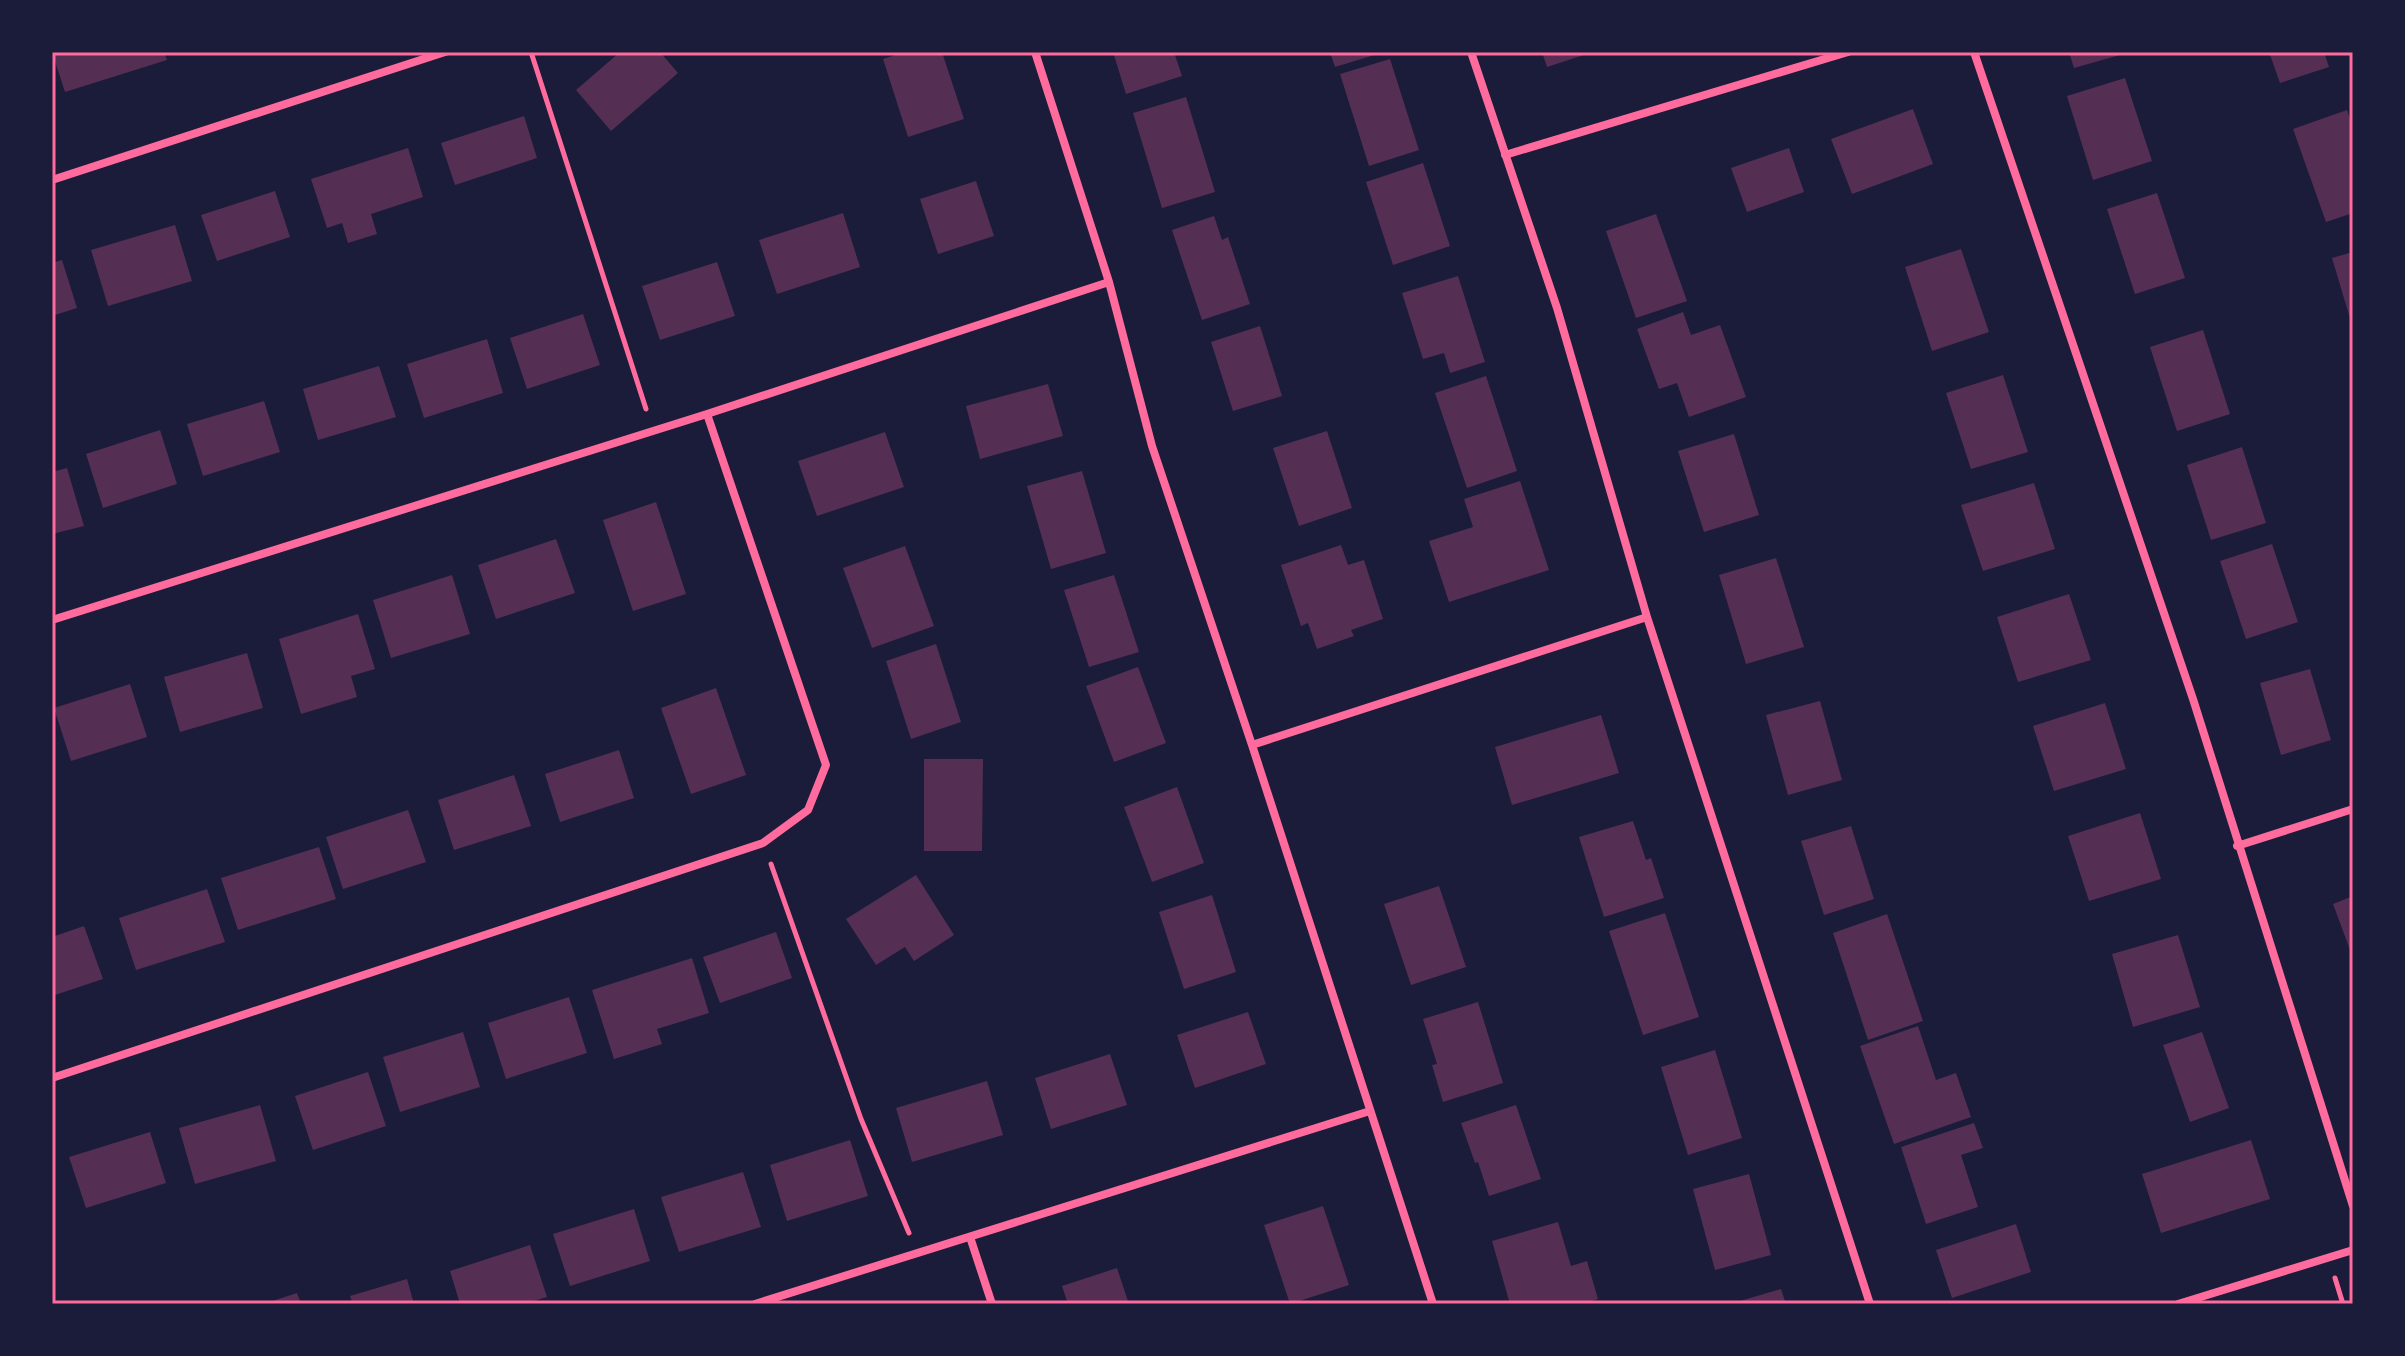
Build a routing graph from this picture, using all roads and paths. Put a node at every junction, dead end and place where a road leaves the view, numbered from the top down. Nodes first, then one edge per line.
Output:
1 (445, 52) edge
2 (531, 52) edge
3 (1035, 52) edge
4 (1471, 52) edge
5 (1848, 52) edge
6 (1974, 52) edge
7 (1505, 155) junction
8 (52, 180) edge
9 (1109, 282) junction
10 (707, 414) junction
11 (653, 431) junction
12 (1647, 617) junction
13 (52, 620) edge
14 (1252, 745) junction
15 (2353, 809) edge
16 (763, 843) junction
17 (2237, 846) junction
18 (52, 1078) edge
19 (1370, 1111) junction
20 (2353, 1206) edge
21 (970, 1237) junction
22 (2353, 1250) edge
23 (917, 1252) junction
24 (755, 1304) edge
25 (992, 1304) edge
26 (1433, 1304) edge
27 (1870, 1304) edge
28 (2178, 1304) edge

1 - 8 street
2 - 11 path
3 - 9 street
4 - 7 street
5 - 7 street
6 - 17 street
7 - 12 street
9 - 10 street
9 - 14 street
10 - 11 street
10 - 16 street
11 - 13 street
12 - 14 street
12 - 27 street
14 - 19 street
15 - 17 street
16 - 18 street
16 - 23 path
17 - 20 street
19 - 21 street
19 - 26 street
21 - 23 street
21 - 25 street
22 - 28 street
23 - 24 street

